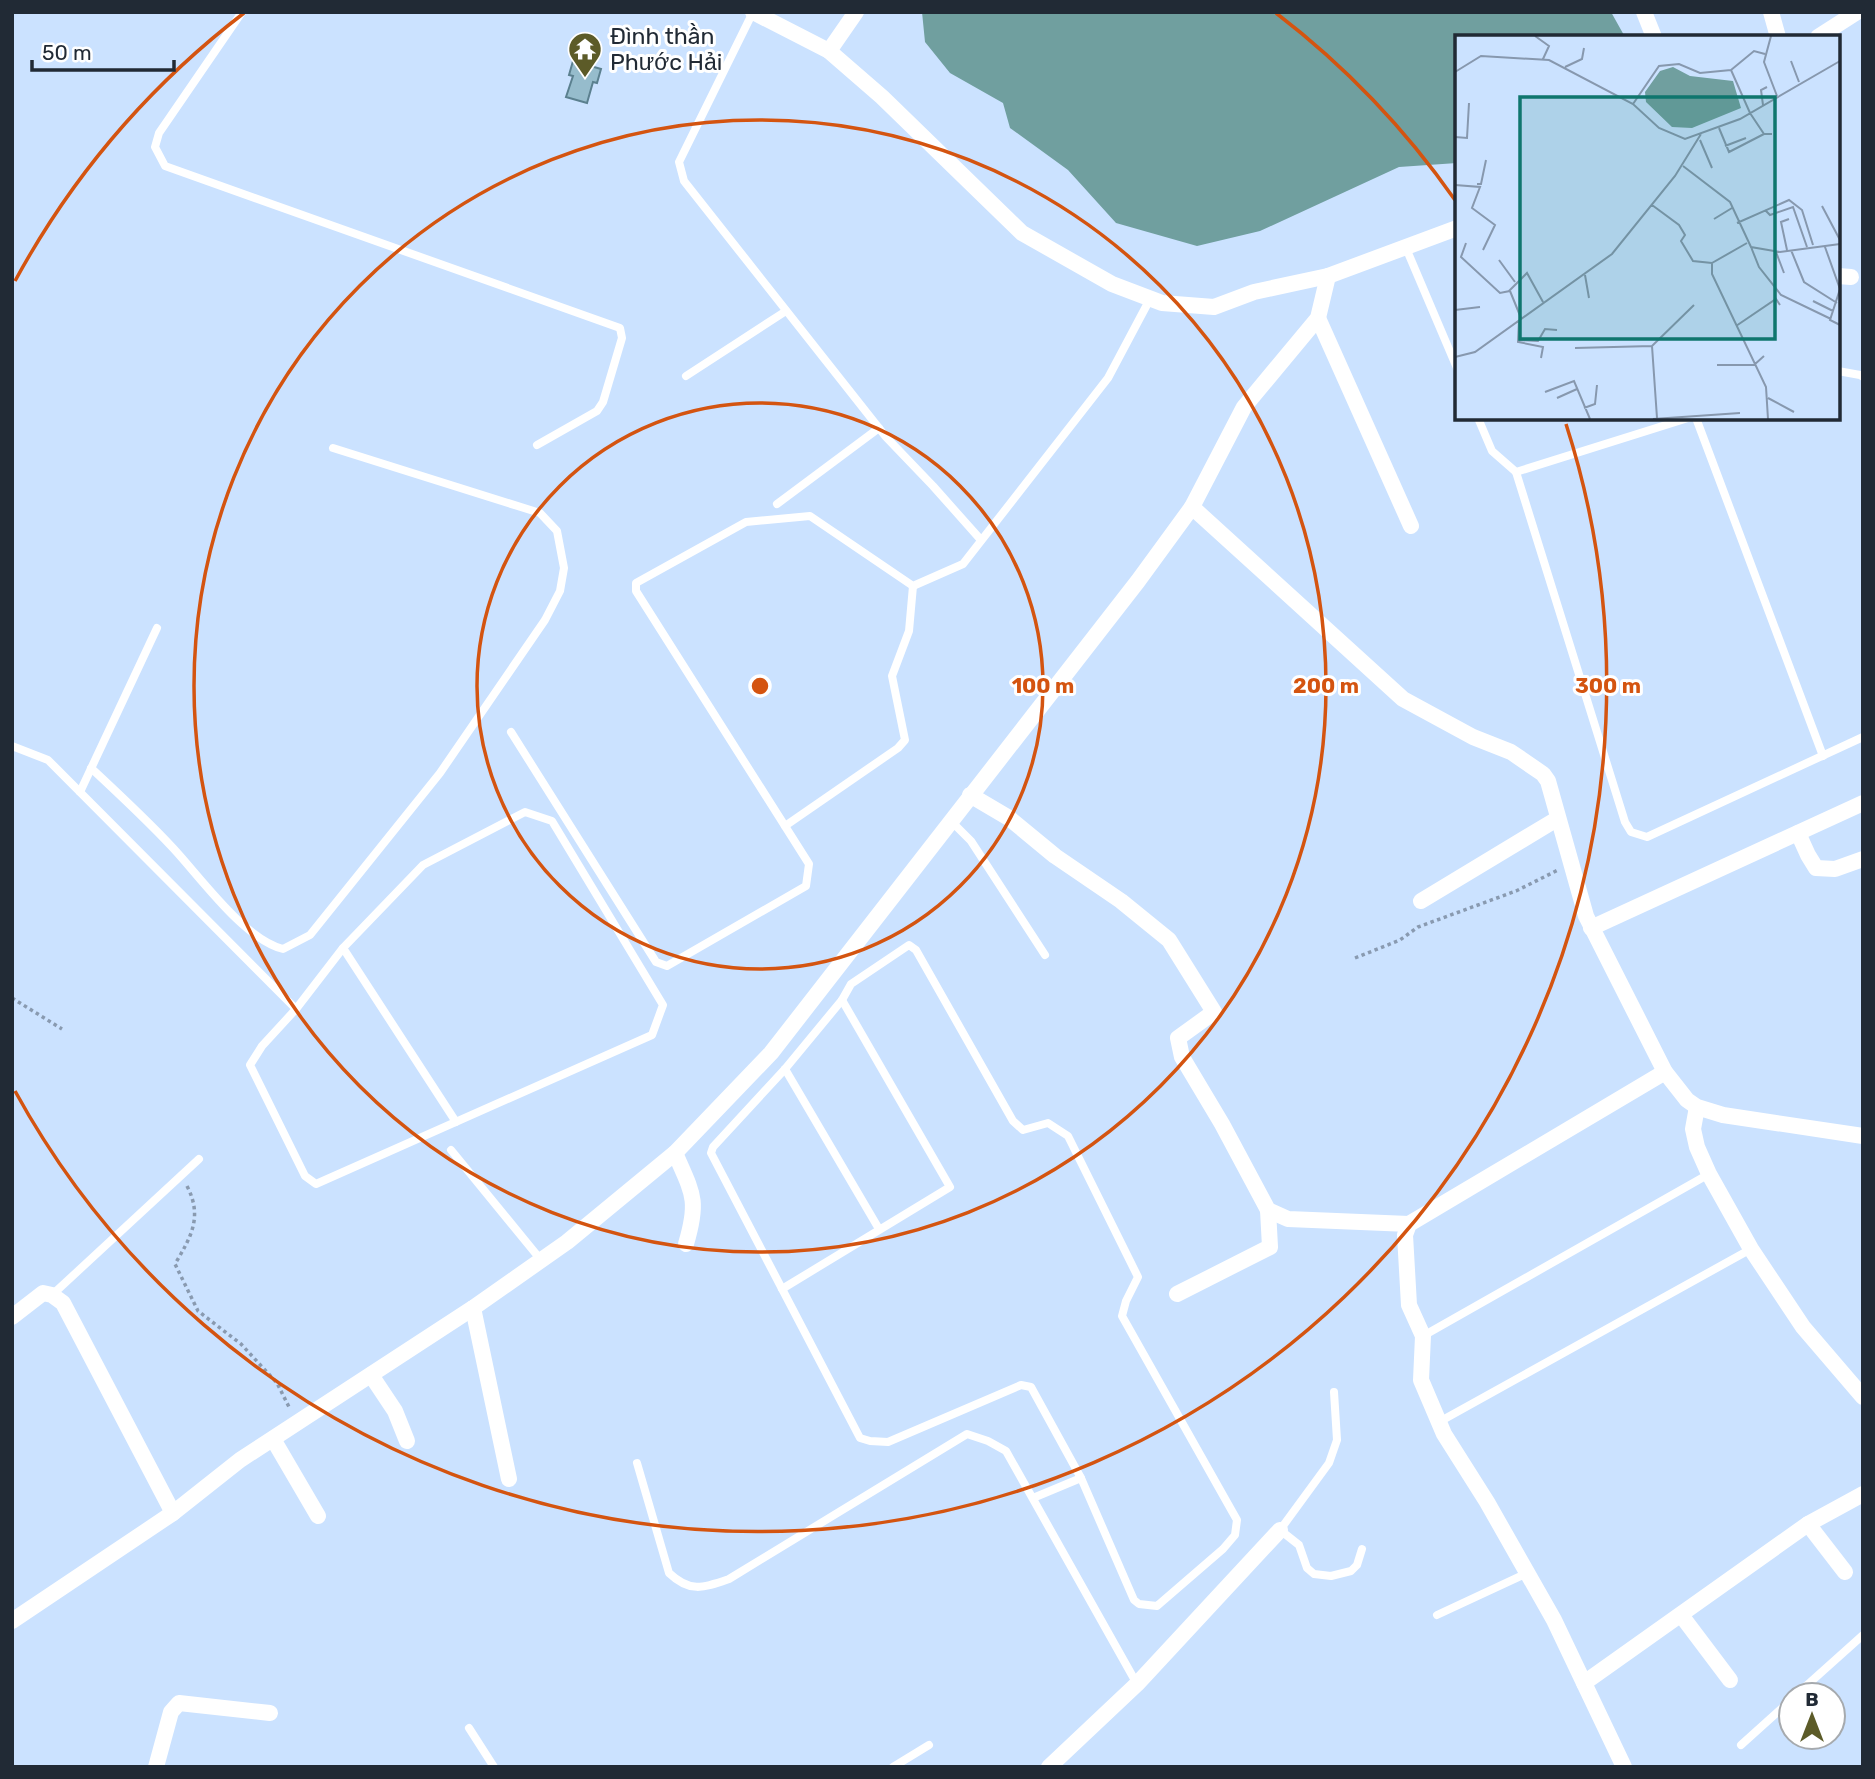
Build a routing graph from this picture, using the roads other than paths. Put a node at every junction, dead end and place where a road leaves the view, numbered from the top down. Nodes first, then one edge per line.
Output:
1 (242, 12) edge
2 (753, 12) edge
3 (856, 12) edge
4 (1644, 12) edge
5 (1771, 12) edge
6 (1857, 12) edge
7 (1653, 35) edge
8 (1777, 35) edge
9 (1821, 35) edge
10 (829, 51) junction
11 (1455, 229) edge
12 (1406, 248) junction
13 (1328, 276) junction
14 (1150, 299) junction
15 (786, 311) junction
16 (1318, 318) junction
17 (1455, 363) edge
18 (1840, 371) edge
19 (686, 376) dead end
20 (1863, 377) edge
21 (1479, 420) edge
22 (1682, 420) edge
23 (1697, 420) edge
24 (879, 428) junction
25 (537, 445) dead end
26 (333, 449) dead end
27 (1516, 472) junction
28 (777, 504) dead end
29 (1192, 507) junction
30 (1411, 526) dead end
31 (981, 540) junction
32 (913, 586) junction
33 (157, 628) dead end
34 (511, 732) dead end
35 (1863, 737) edge
36 (12, 746) edge
37 (1823, 756) junction
38 (91, 768) junction
39 (80, 792) junction
40 (970, 795) junction
41 (1863, 803) edge
42 (1558, 819) junction
43 (950, 820) junction
44 (785, 826) junction
45 (1798, 833) junction
46 (1863, 859) edge
47 (1421, 901) dead end
48 (1591, 928) junction
49 (343, 948) junction
50 (1045, 956) dead end
51 (842, 1000) junction
52 (296, 1009) junction
53 (785, 1069) junction
54 (1665, 1072) junction
55 (1697, 1107) junction
56 (456, 1122) junction
57 (1863, 1136) edge
58 (451, 1150) dead end
59 (675, 1153) junction
60 (200, 1159) dead end
61 (1709, 1174) junction
62 (1268, 1210) junction
63 (1409, 1224) junction
64 (879, 1229) junction
65 (686, 1244) dead end
66 (1751, 1249) junction
67 (541, 1261) junction
68 (782, 1289) junction
69 (1177, 1294) dead end
70 (52, 1295) junction
71 (473, 1308) junction
72 (12, 1317) edge
73 (1423, 1336) junction
74 (371, 1375) junction
75 (1334, 1392) dead end
76 (1863, 1397) edge
77 (1439, 1422) junction
78 (273, 1439) junction
79 (407, 1441) dead end
80 (637, 1463) dead end
81 (1081, 1478) junction
82 (509, 1479) dead end
83 (1863, 1494) edge
84 (1033, 1498) junction
85 (173, 1513) junction
86 (318, 1516) dead end
87 (1808, 1524) junction
88 (1280, 1530) junction
89 (1362, 1549) dead end
90 (1844, 1572) dead end
91 (1527, 1573) junction
92 (1437, 1615) dead end
93 (1681, 1615) junction
94 (12, 1621) edge
95 (1863, 1634) edge
96 (1730, 1680) dead end
97 (1811, 1681) edge
98 (1584, 1683) junction
99 (1137, 1684) junction
100 (270, 1713) dead end
101 (1777, 1713) edge
102 (469, 1728) dead end
103 (929, 1745) dead end
104 (1741, 1745) dead end
105 (156, 1767) edge
106 (494, 1767) edge
107 (894, 1767) edge
108 (1049, 1767) edge
109 (1623, 1767) edge

1 - 25 lane
2 - 10 street
2 - 15 lane
3 - 10 street
4 - 7 street
5 - 8 street
6 - 9 street
10 - 14 street
11 - 12 street
12 - 13 street
12 - 17 lane
13 - 14 street
13 - 16 street
14 - 31 lane
15 - 19 lane
15 - 24 lane
16 - 29 street
16 - 30 street
18 - 20 lane
21 - 27 lane
22 - 27 lane
23 - 37 lane
24 - 28 lane
24 - 31 lane
26 - 38 lane
27 - 37 lane
29 - 40 street
29 - 42 street
31 - 32 lane
32 - 44 lane
32 - 44 lane
33 - 38 lane
34 - 44 lane
35 - 37 lane
36 - 39 lane
38 - 39 lane
39 - 52 lane
40 - 43 street
40 - 62 street
41 - 45 street
42 - 47 street
42 - 48 street
43 - 50 lane
43 - 59 street
45 - 46 street
45 - 48 street
48 - 54 street
49 - 52 lane
49 - 56 lane
49 - 56 lane
51 - 53 lane
51 - 64 lane
51 - 81 lane
52 - 56 lane
53 - 64 lane
53 - 68 lane
54 - 55 street
54 - 63 street
55 - 57 street
55 - 61 street
58 - 67 lane
59 - 65 street
59 - 67 street
60 - 70 lane
61 - 66 street
61 - 73 lane
62 - 63 street
62 - 69 street
63 - 73 street
64 - 68 lane
66 - 76 street
66 - 77 lane
67 - 71 street
68 - 81 lane
70 - 72 street
70 - 85 street
71 - 74 street
71 - 82 street
73 - 77 street
74 - 78 street
74 - 79 street
75 - 88 lane
77 - 91 street
78 - 85 street
78 - 86 street
80 - 84 lane
81 - 84 lane
83 - 87 street
84 - 99 lane
85 - 94 street
87 - 90 street
87 - 93 street
88 - 89 lane
88 - 99 street
91 - 92 lane
91 - 98 street
93 - 96 street
93 - 98 street
95 - 97 lane
98 - 109 street
99 - 108 street
100 - 105 street
101 - 104 lane
102 - 106 lane
103 - 107 lane

